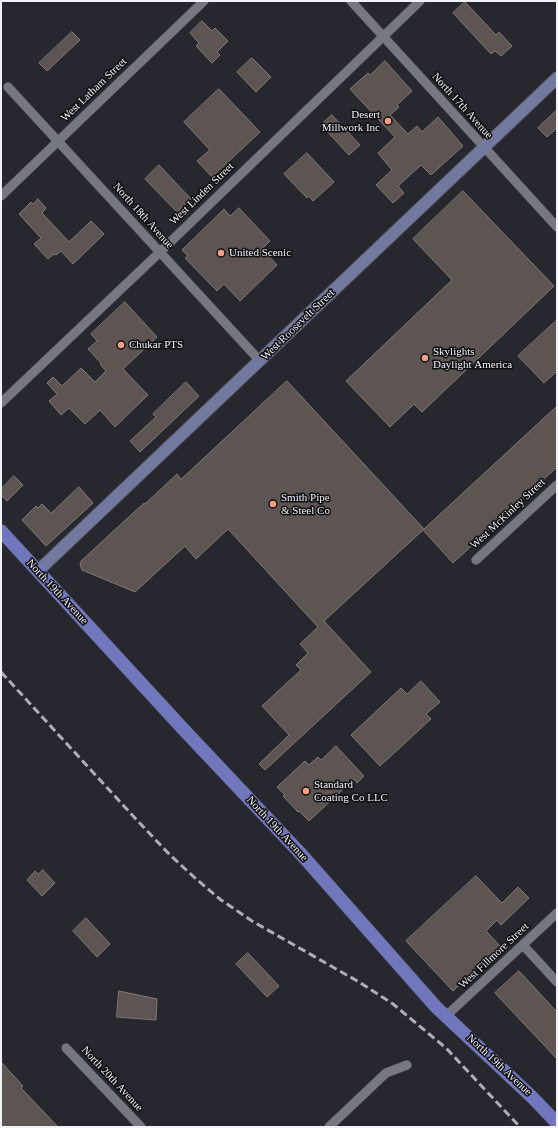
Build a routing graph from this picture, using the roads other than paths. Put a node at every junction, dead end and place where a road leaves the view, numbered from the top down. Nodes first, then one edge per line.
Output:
1 (204, 1) edge
2 (351, 1) edge
3 (420, 1) edge
4 (383, 36) junction
5 (557, 78) edge
6 (8, 87) dead end
7 (59, 141) junction
8 (484, 148) junction
9 (1, 196) edge
10 (557, 227) edge
11 (160, 252) junction
12 (260, 361) junction
13 (1, 403) edge
14 (557, 486) edge
15 (1, 531) edge
16 (476, 560) dead end
17 (38, 571) junction
18 (557, 913) edge
19 (523, 945) junction
20 (557, 982) edge
21 (446, 1016) junction
22 (66, 1048) dead end
23 (407, 1064) dead end
24 (557, 1123) edge
25 (141, 1127) edge
26 (329, 1127) edge

1 - 7 street, West Latham Street
2 - 4 street, North 17th Avenue
3 - 4 street, West Linden Street
4 - 8 street, North 17th Avenue
4 - 11 street, West Linden Street
5 - 8 street, West Roosevelt Street
6 - 7 street, North 18th Avenue
7 - 9 street, West Latham Street
7 - 11 street, North 18th Avenue
8 - 10 street, North 17th Avenue
8 - 12 street, West Roosevelt Street
11 - 12 street, North 18th Avenue
11 - 13 street, West Linden Street
12 - 17 street, West Roosevelt Street
14 - 16 street, West McKinley Street
15 - 17 main road, North 19th Avenue
17 - 21 main road, North 19th Avenue
18 - 19 street, West Fillmore Street
19 - 20 street
19 - 21 street, West Fillmore Street
21 - 24 main road, North 19th Avenue
22 - 25 street, North 20th Avenue
23 - 26 street

